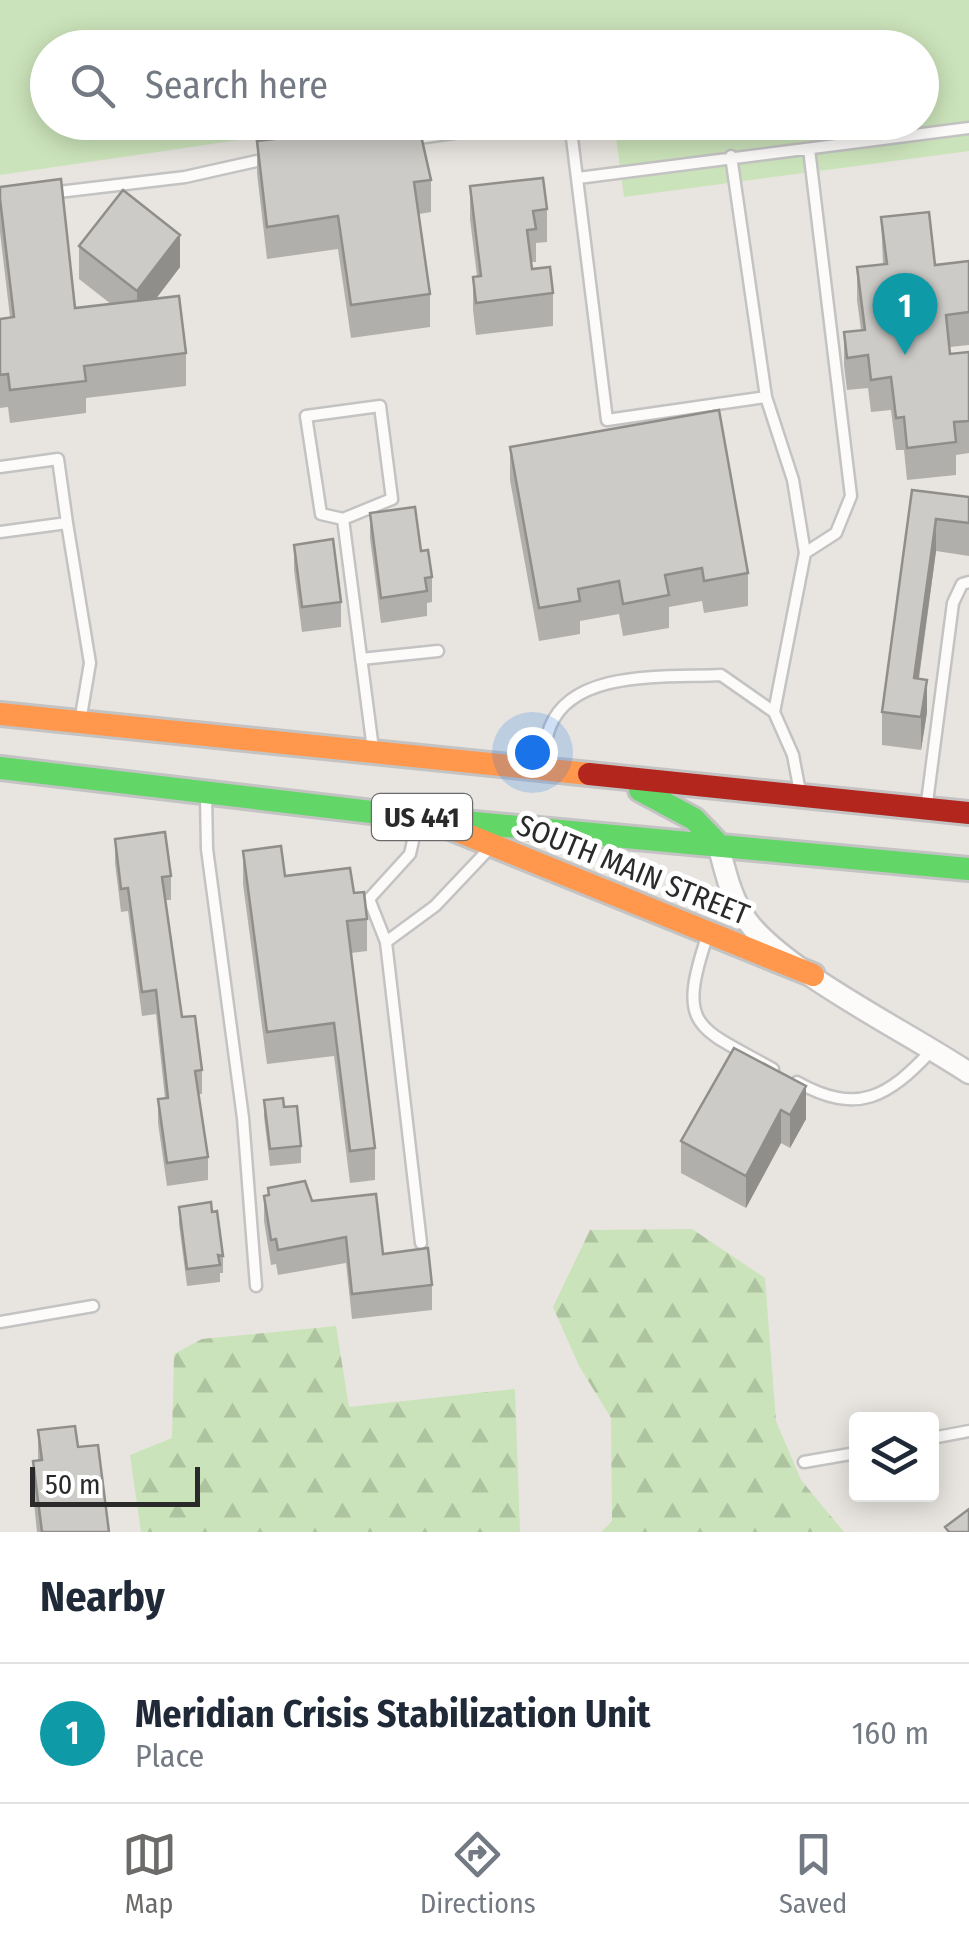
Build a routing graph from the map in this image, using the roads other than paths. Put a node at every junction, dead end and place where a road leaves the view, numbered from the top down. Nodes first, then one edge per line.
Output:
1 (969, 128) edge
2 (939, 132) edge
3 (400, 140) edge
4 (573, 140) edge
5 (874, 140) edge
6 (393, 141) edge
7 (810, 148) junction
8 (282, 156) edge
9 (731, 156) junction
10 (578, 178) junction
11 (26, 196) edge
12 (766, 397) junction
13 (0, 467) edge
14 (343, 519) junction
15 (67, 523) junction
16 (0, 532) edge
17 (805, 553) junction
18 (969, 582) edge
19 (438, 651) dead end
20 (362, 659) junction
21 (774, 712) junction
22 (0, 714) edge
23 (75, 749) junction
24 (374, 755) junction
25 (0, 768) edge
26 (615, 779) junction
27 (206, 790) junction
28 (801, 797) junction
29 (540, 799) junction
30 (926, 809) junction
31 (969, 813) edge
32 (425, 818) junction
33 (718, 844) junction
34 (492, 846) junction
35 (969, 869) edge
36 (709, 932) junction
37 (386, 942) junction
38 (812, 976) junction
39 (933, 1049) junction
40 (969, 1073) edge
41 (421, 1243) dead end
42 (256, 1286) dead end
43 (93, 1306) dead end
44 (0, 1322) edge
45 (969, 1431) edge
46 (939, 1437) edge
47 (849, 1454) edge
48 (804, 1462) dead end

1 - 2 lane
3 - 6 lane
4 - 10 lane
5 - 7 lane
7 - 9 lane
7 - 17 lane
8 - 11 lane
9 - 10 lane
9 - 12 lane
10 - 12 lane
12 - 17 lane
13 - 15 lane
14 - 14 lane
14 - 20 lane
15 - 16 lane
15 - 23 lane
17 - 21 lane
18 - 30 lane
19 - 20 lane
20 - 24 lane
21 - 28 lane
21 - 29 lane
22 - 23 main road, US 441
23 - 24 main road, US 441
23 - 25 main road, US 441
23 - 27 main road, US 441
24 - 29 main road, US 441
26 - 28 main road, US 441
26 - 29 main road, US 441
26 - 33 main road
27 - 32 main road, US 441
27 - 42 lane
28 - 30 main road, US 441
29 - 32 main road, US 441
29 - 33 main road, US 441
30 - 31 main road, US 441
32 - 34 main road, SOUTH MAIN STREET
32 - 37 lane
33 - 35 main road, US 441
33 - 38 street, SOUTH MAIN STREET
34 - 36 main road, SOUTH MAIN STREET
34 - 37 lane
36 - 38 main road, SOUTH MAIN STREET
36 - 39 lane
37 - 41 lane
38 - 39 street, SOUTH MAIN STREET
39 - 40 street, SOUTH MAIN STREET
43 - 44 lane
45 - 46 lane
47 - 48 lane

